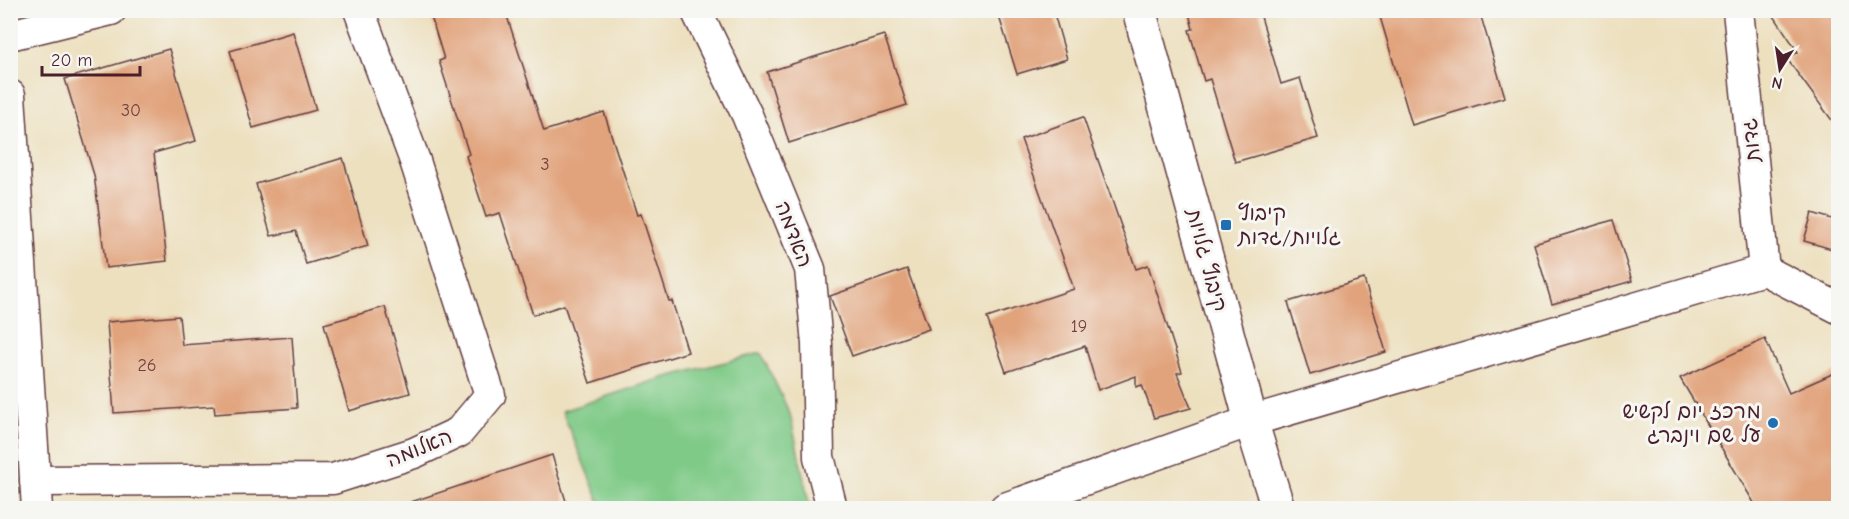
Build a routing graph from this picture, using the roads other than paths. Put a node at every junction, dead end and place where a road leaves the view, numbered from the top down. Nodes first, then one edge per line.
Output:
1 (111, 10) edge
2 (358, 10) edge
3 (696, 10) edge
4 (1139, 10) edge
5 (1738, 10) edge
6 (10, 35) edge
7 (10, 95) edge
8 (1764, 270) junction
9 (1839, 308) edge
10 (1251, 421) junction
11 (36, 495) edge
12 (832, 508) edge
13 (1005, 508) edge
14 (1278, 508) edge

1 - 6 street
2 - 11 street, האלומה
3 - 12 street, האדמה
4 - 10 street, קיבוץ גלויות
5 - 8 street, גדות
7 - 11 street
8 - 9 street
8 - 10 street
10 - 13 street
10 - 14 street, קיבוץ גלויות

